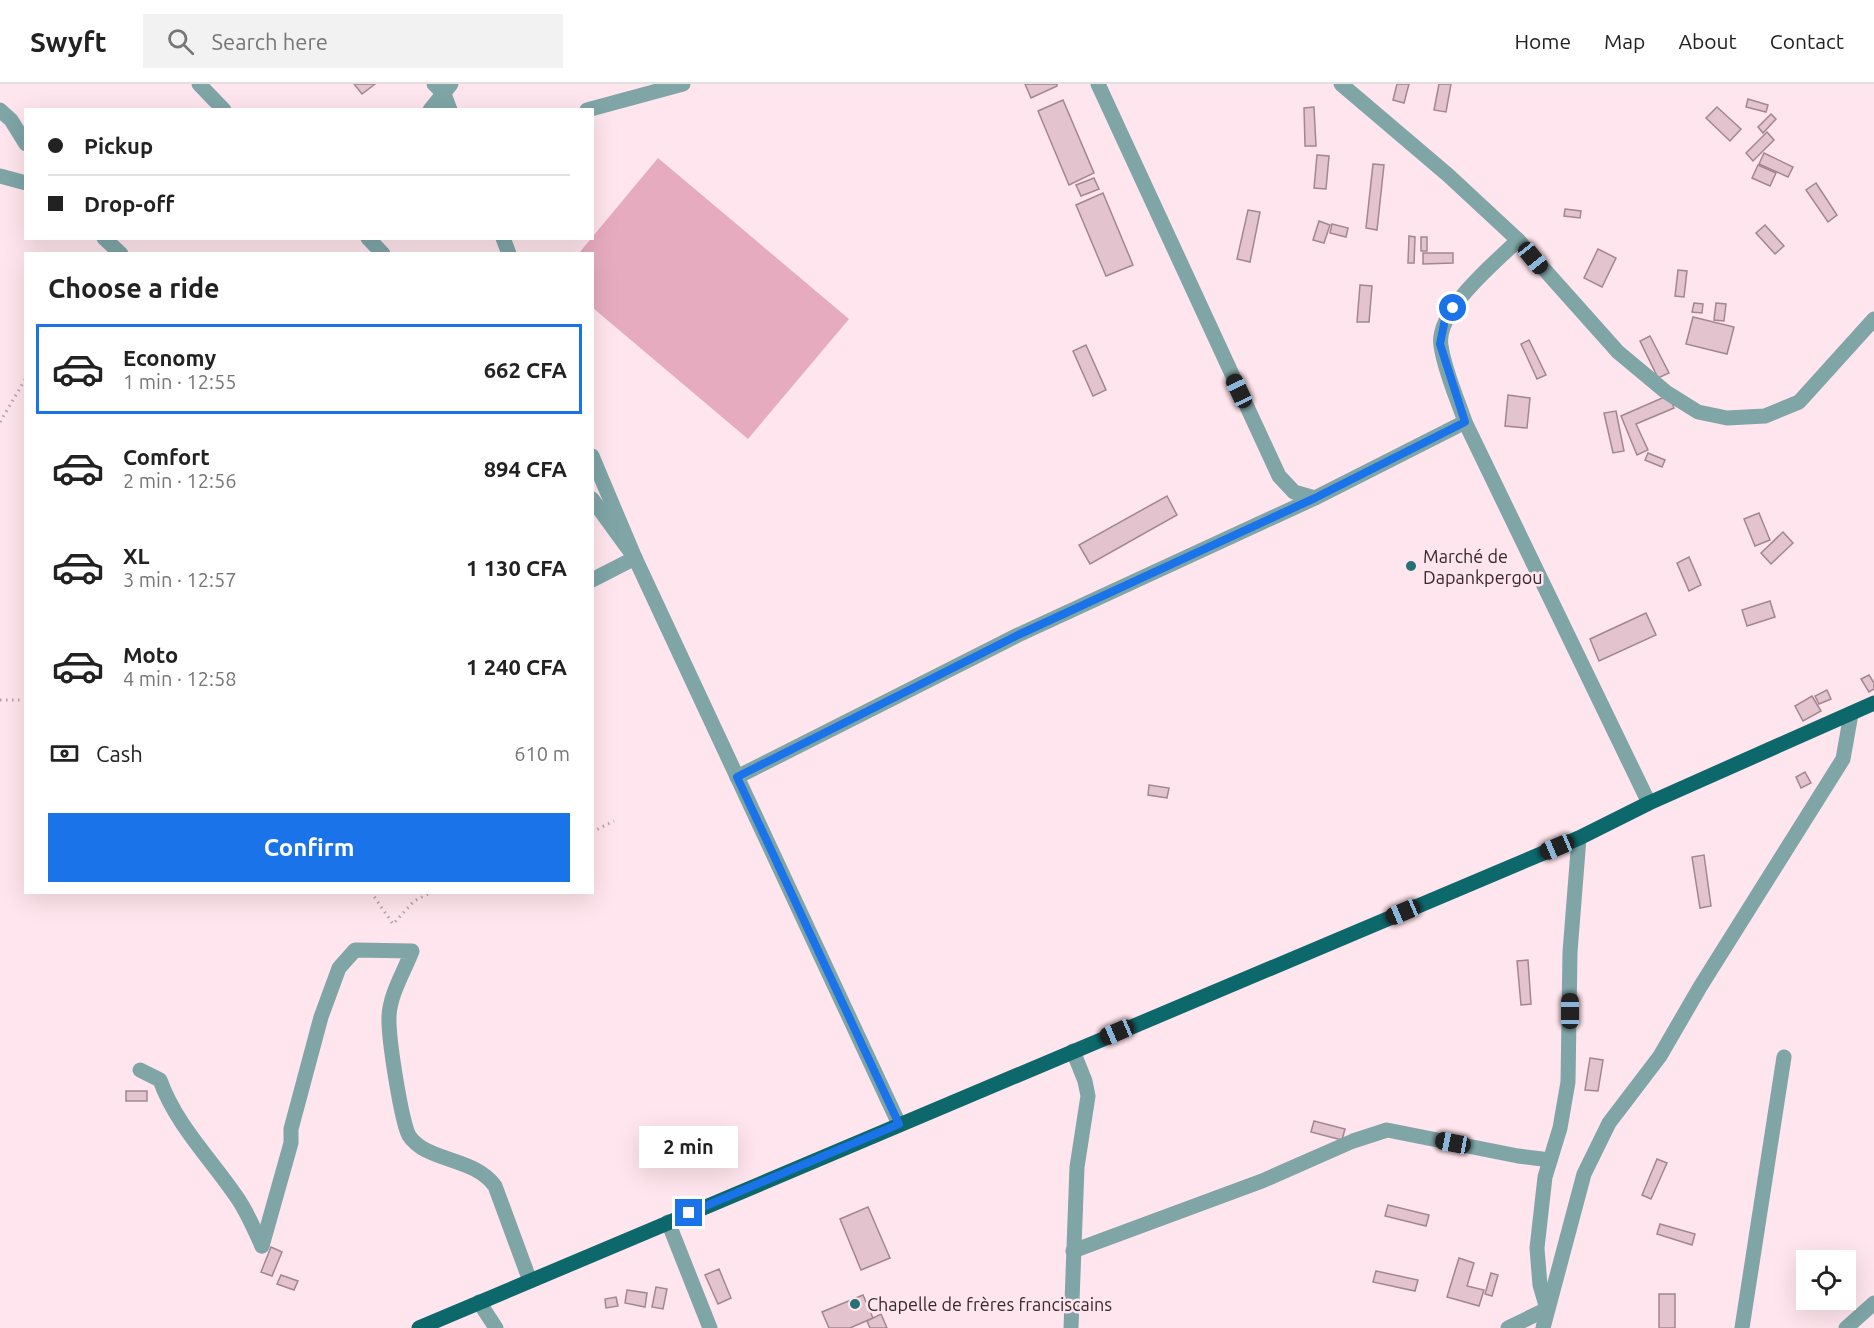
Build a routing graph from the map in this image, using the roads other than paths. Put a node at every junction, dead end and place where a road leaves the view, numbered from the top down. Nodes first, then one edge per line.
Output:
1 (199, 84) edge
2 (682, 84) edge
3 (1098, 84) edge
4 (1341, 84) edge
5 (443, 87) edge
6 (222, 108) edge
7 (431, 108) edge
8 (449, 108) edge
9 (593, 108) edge
10 (0, 110) edge
11 (24, 141) edge
12 (0, 176) edge
13 (24, 182) edge
14 (106, 240) edge
15 (370, 240) edge
16 (1518, 240) junction
17 (119, 252) edge
18 (381, 252) edge
19 (1874, 319) edge
20 (1465, 422) junction
21 (594, 461) edge
22 (1315, 498) junction
23 (594, 501) edge
24 (634, 558) junction
25 (594, 579) edge
26 (1874, 704) edge
27 (1851, 714) junction
28 (737, 777) junction
29 (1649, 802) junction
30 (1579, 838) junction
31 (1073, 1051) junction
32 (1784, 1057) dead end
33 (140, 1070) dead end
34 (899, 1124) junction
35 (1550, 1160) junction
36 (668, 1222) junction
37 (1073, 1251) junction
38 (530, 1281) junction
39 (479, 1302) junction
40 (1874, 1303) edge
41 (1547, 1309) junction
42 (419, 1328) edge
43 (496, 1328) edge
44 (710, 1328) edge
45 (1071, 1328) edge
46 (1508, 1328) edge
47 (1543, 1328) edge
48 (1742, 1328) edge
49 (1846, 1328) edge

1 - 6 street
2 - 9 street
3 - 22 street
4 - 16 street
5 - 7 street
5 - 8 street
10 - 11 street
12 - 13 street
14 - 17 street
15 - 18 street
16 - 19 street
16 - 20 street
20 - 22 street
20 - 29 street
21 - 24 street
22 - 28 street
23 - 24 street
24 - 25 street
24 - 28 street
26 - 27 main road
27 - 29 main road
27 - 41 street
28 - 34 street
29 - 30 main road
30 - 31 main road
30 - 35 street
31 - 34 main road
31 - 37 street
32 - 48 street
33 - 38 street
34 - 36 main road
35 - 37 street
35 - 41 street
36 - 38 main road
36 - 44 street
37 - 45 street
38 - 39 main road
39 - 42 main road
39 - 43 street
40 - 49 street
41 - 46 street
41 - 47 street

